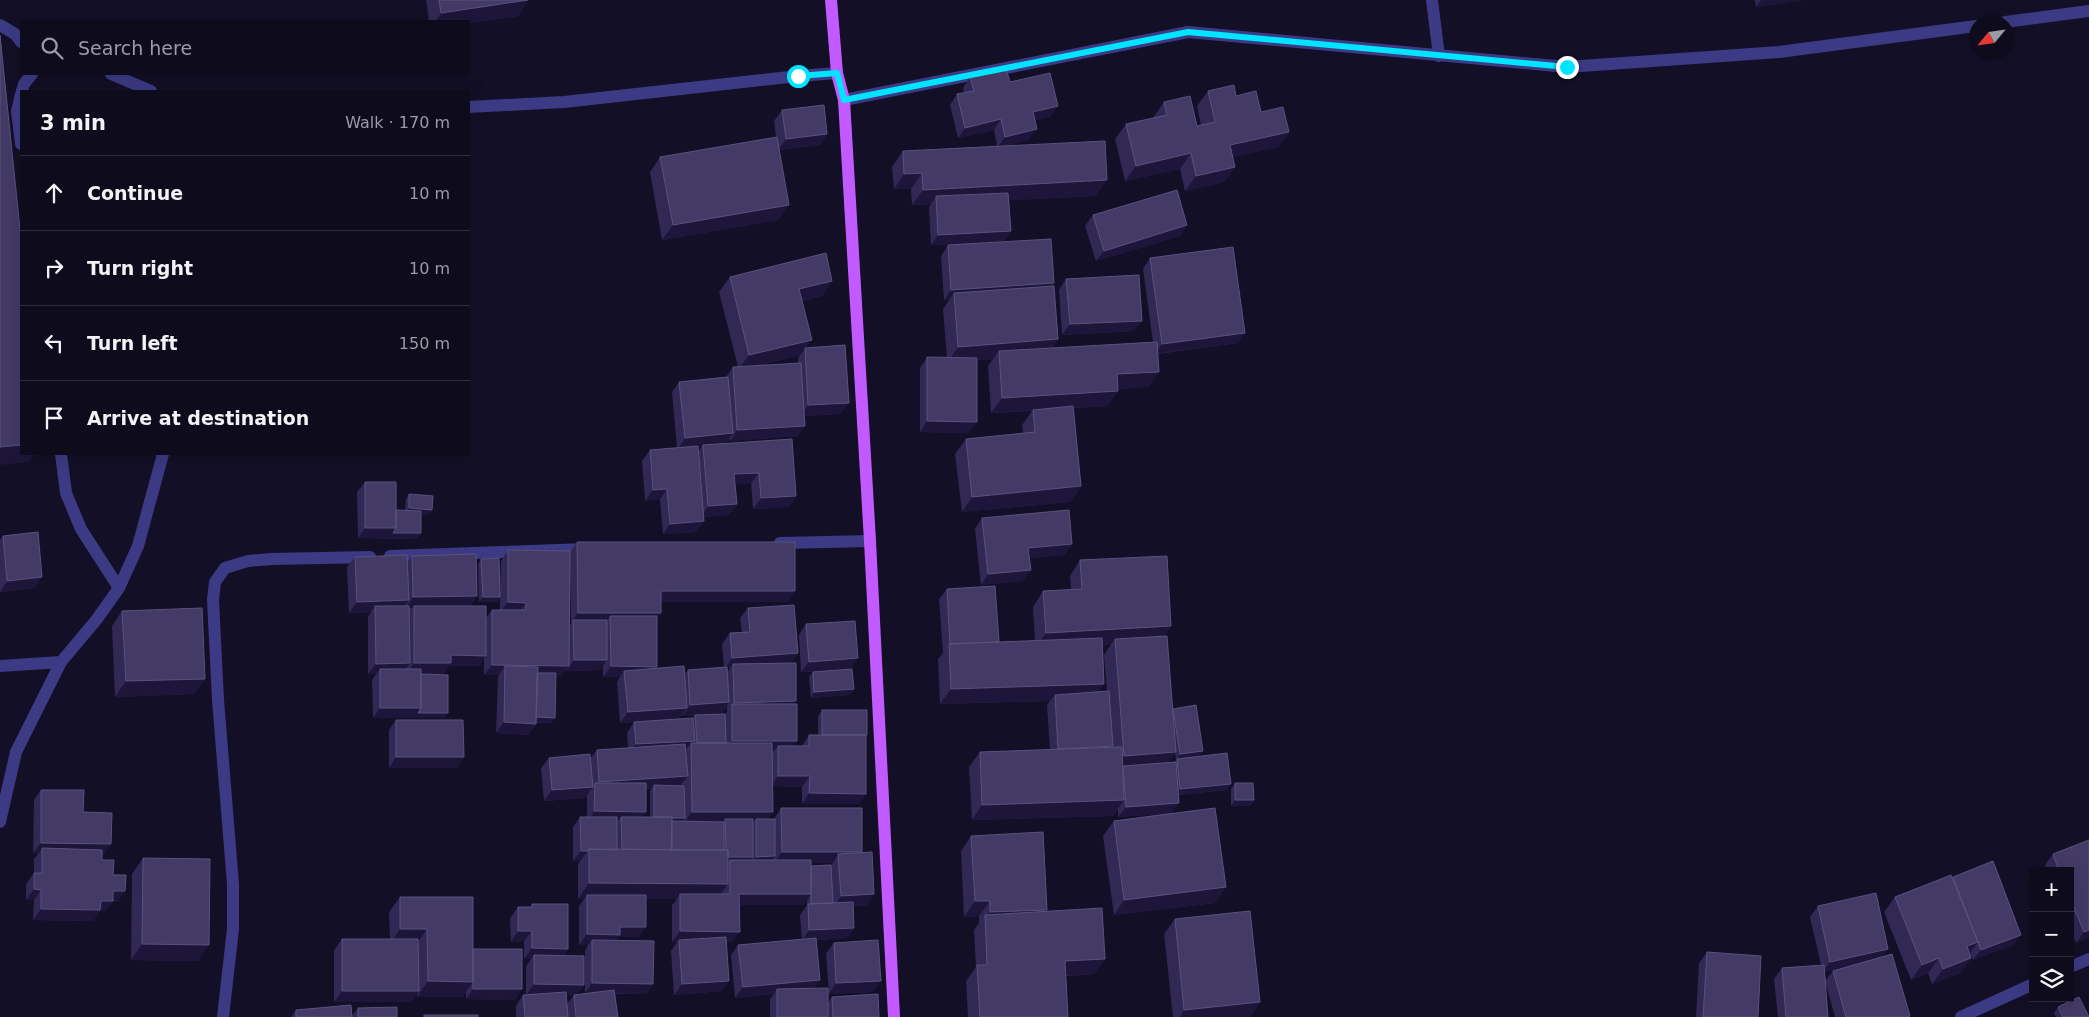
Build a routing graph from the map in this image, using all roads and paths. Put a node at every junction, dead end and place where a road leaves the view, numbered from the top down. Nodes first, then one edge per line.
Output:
1 (830, 0) edge
2 (1432, 0) edge
3 (2089, 11) edge
4 (2014, 21) edge
5 (0, 25) edge
6 (1969, 27) edge
7 (20, 41) edge
8 (1439, 56) junction
9 (837, 73) junction
10 (31, 75) edge
11 (113, 75) edge
12 (23, 90) edge
13 (149, 90) edge
14 (20, 100) edge
15 (844, 100) junction
16 (470, 107) edge
17 (20, 136) edge
18 (61, 455) edge
19 (163, 455) edge
20 (870, 541) junction
21 (772, 543) edge
22 (595, 548) edge
23 (119, 588) junction
24 (61, 662) junction
25 (0, 666) edge
26 (0, 822) edge
27 (2089, 959) edge
28 (2074, 965) edge
29 (2029, 986) edge
30 (1964, 1016) edge
31 (224, 1017) edge
32 (894, 1017) edge

1 - 9 main road
2 - 8 street
3 - 4 street
5 - 7 street
6 - 8 street
8 - 15 street
9 - 15 main road
9 - 16 street
10 - 12 street
11 - 13 street
14 - 17 street
15 - 20 main road
18 - 23 street
19 - 23 street
20 - 21 street
20 - 32 main road
22 - 31 street
23 - 24 street
24 - 25 street
24 - 26 street
27 - 28 street
29 - 30 street

